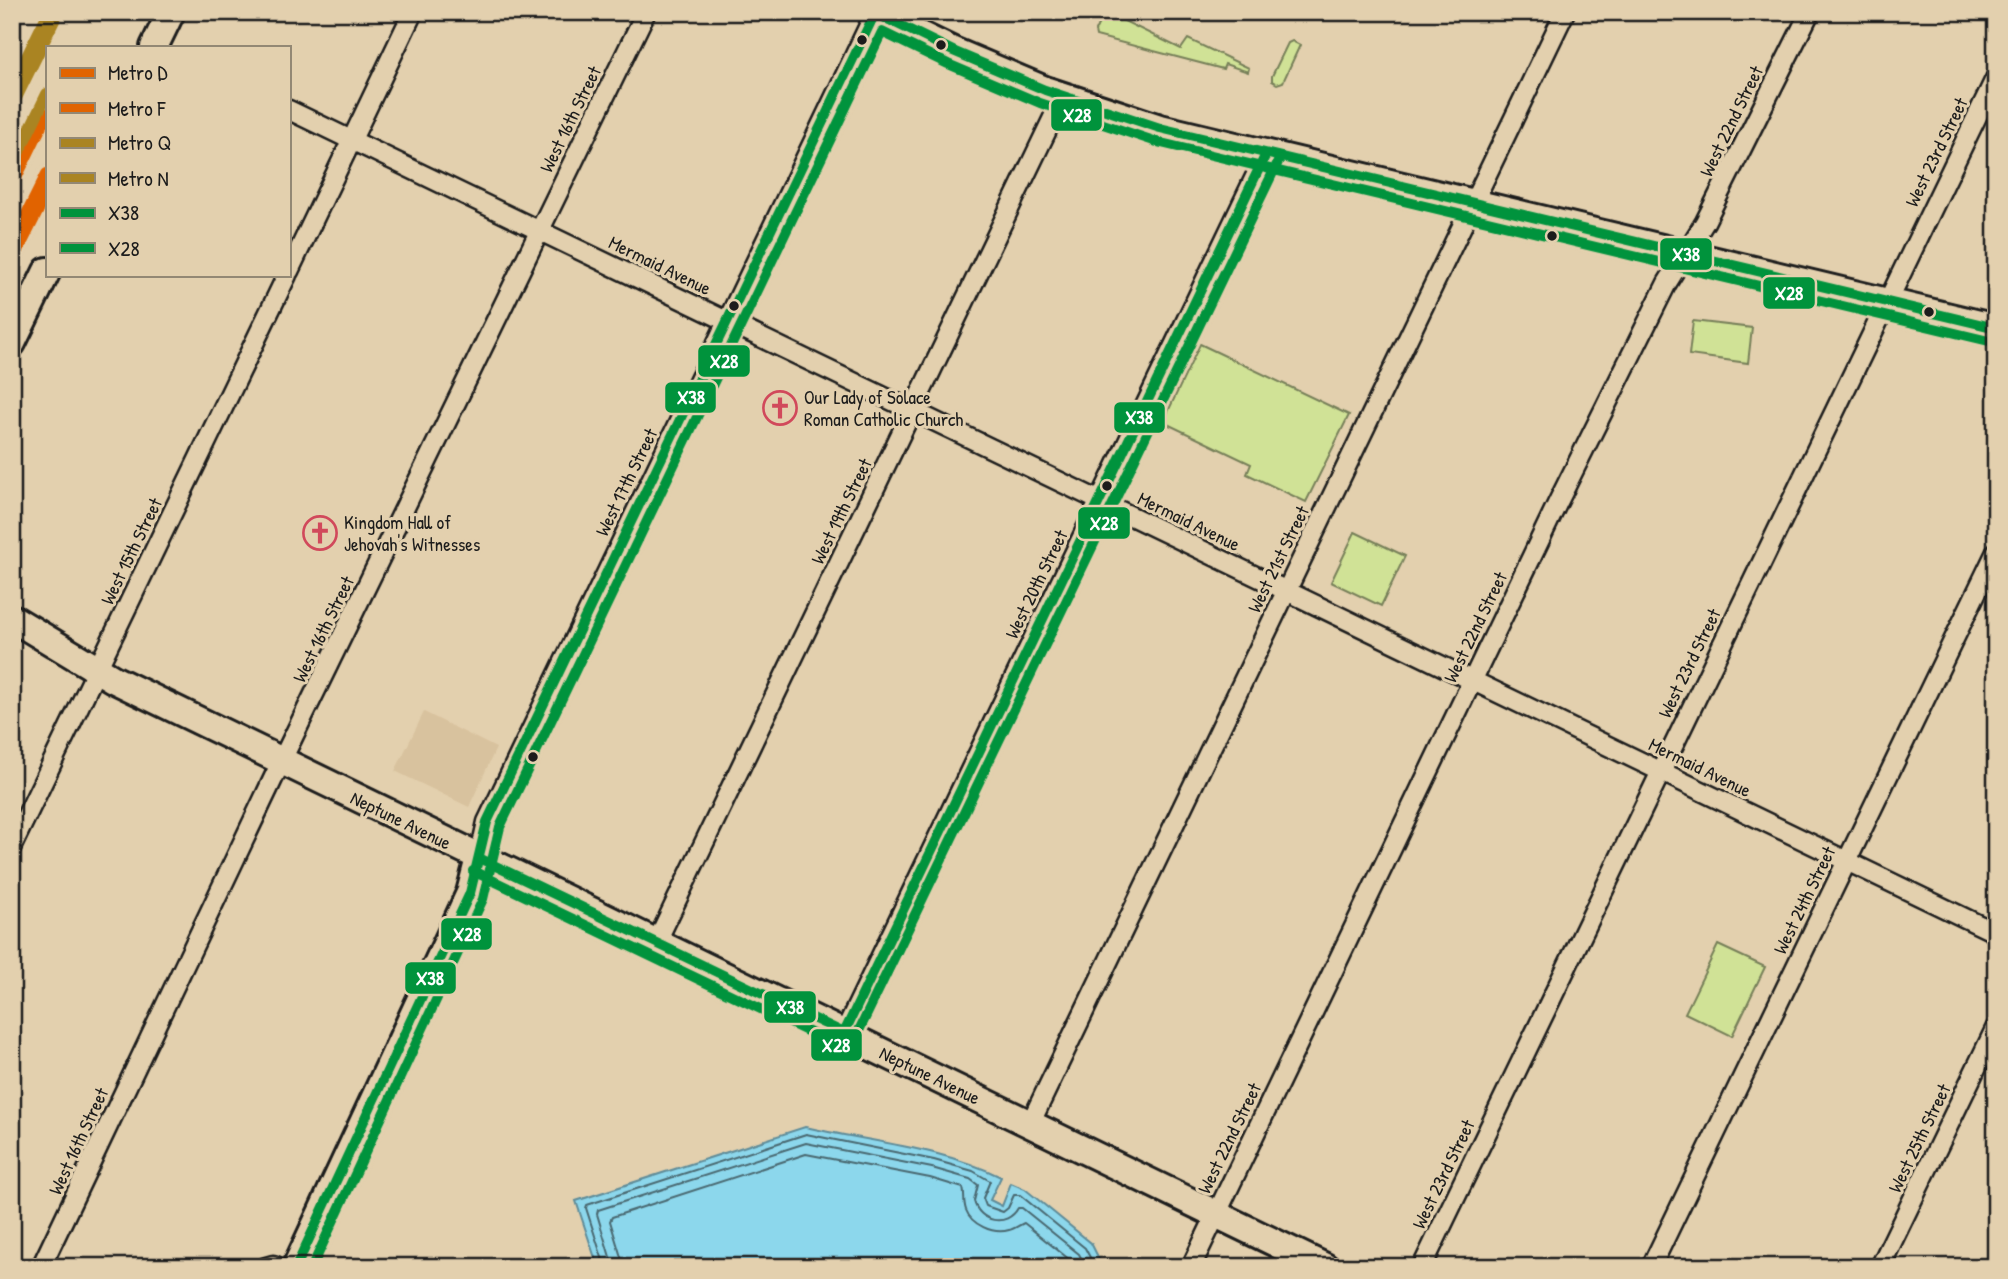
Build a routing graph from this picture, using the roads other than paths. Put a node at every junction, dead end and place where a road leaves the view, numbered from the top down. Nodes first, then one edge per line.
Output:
1 (171, 12) edge
2 (413, 12) edge
3 (646, 12) edge
4 (1565, 12) edge
5 (1810, 12) edge
6 (874, 13) edge
7 (156, 46) edge
8 (1996, 77) edge
9 (1063, 97) junction
10 (290, 110) edge
11 (352, 140) junction
12 (1266, 154) junction
13 (1473, 202) junction
14 (539, 230) junction
15 (1685, 255) junction
16 (290, 269) edge
17 (46, 273) edge
18 (287, 276) edge
19 (1886, 302) junction
20 (727, 321) junction
21 (1996, 328) edge
22 (12, 343) edge
23 (914, 411) junction
24 (1099, 500) junction
25 (1996, 552) edge
26 (1286, 591) junction
27 (12, 618) edge
28 (97, 670) junction
29 (1473, 681) junction
30 (282, 762) junction
31 (1660, 771) junction
32 (12, 846) edge
33 (479, 858) junction
34 (1846, 861) junction
35 (1996, 933) edge
36 (656, 943) junction
37 (1996, 1027) edge
38 (844, 1033) junction
39 (1030, 1124) junction
40 (1216, 1214) junction
41 (41, 1267) edge
42 (266, 1267) edge
43 (278, 1267) edge
44 (296, 1267) edge
45 (1191, 1267) edge
46 (1325, 1267) edge
47 (1422, 1267) edge
48 (1651, 1267) edge
49 (1880, 1267) edge

1 - 7 main road
2 - 11 street, West 15th Street
3 - 14 street, West 16th Street
4 - 13 street, West 21st Street
5 - 15 street, West 22nd Street
6 - 9 main road
6 - 20 street, West 17th Street
8 - 19 street, West 23rd Street
9 - 12 main road
9 - 23 street, West 19th Street
10 - 11 street, Mermaid Avenue
11 - 14 street, Mermaid Avenue
11 - 16 street, West 15th Street
12 - 13 main road
12 - 24 street, West 20th Street
13 - 15 main road
13 - 26 street, West 21st Street
14 - 20 street, Mermaid Avenue
14 - 30 street, West 16th Street
15 - 19 main road
15 - 29 street, West 22nd Street
17 - 22 main road
18 - 28 street, West 15th Street
19 - 21 main road
19 - 31 street, West 23rd Street
20 - 23 street, Mermaid Avenue
20 - 33 street, West 17th Street
23 - 24 street, Mermaid Avenue
23 - 36 street, West 19th Street
24 - 26 street, Mermaid Avenue
24 - 38 street, West 20th Street
25 - 34 street, West 24th Street
26 - 29 street, Mermaid Avenue
26 - 39 street, West 21st Street
27 - 28 main road, Neptune Avenue
28 - 30 main road, Neptune Avenue
28 - 32 street, West 15th Street
29 - 31 street, Mermaid Avenue
29 - 40 street, West 22nd Street
30 - 33 main road, Neptune Avenue
30 - 41 street, West 16th Street
31 - 34 street, Mermaid Avenue
31 - 47 street, West 23rd Street
33 - 36 main road, Neptune Avenue
33 - 44 main road
34 - 35 street, Mermaid Avenue
34 - 48 street, West 24th Street
36 - 38 main road, Neptune Avenue
37 - 49 street, West 25th Street
38 - 39 main road, Neptune Avenue
39 - 40 main road, Neptune Avenue
40 - 45 street, West 22nd Street
40 - 46 main road, Neptune Avenue
42 - 43 street

